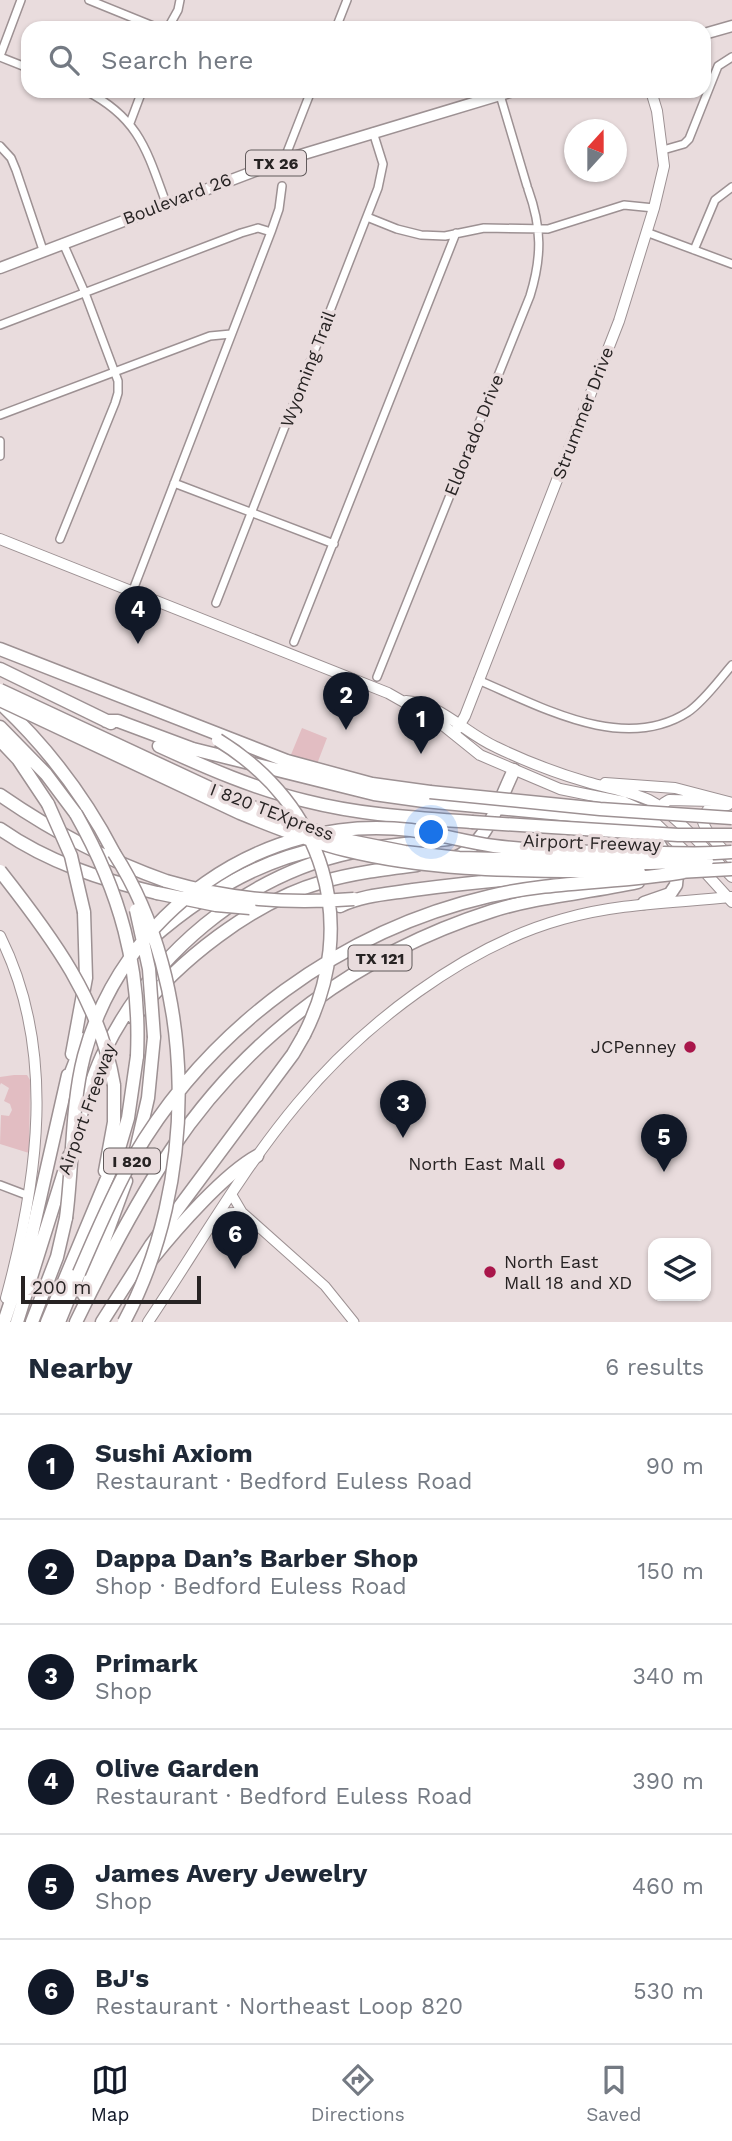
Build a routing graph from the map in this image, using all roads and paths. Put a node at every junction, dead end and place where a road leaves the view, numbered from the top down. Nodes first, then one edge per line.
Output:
1 (21, 0) edge
2 (89, 0) edge
3 (180, 0) edge
4 (337, 0) edge
5 (346, 2) edge
6 (141, 21) edge
7 (172, 21) edge
8 (339, 21) edge
9 (732, 26) edge
10 (711, 32) edge
11 (0, 56) edge
12 (732, 57) edge
13 (21, 65) edge
14 (711, 84) edge
15 (98, 98) edge
16 (139, 98) edge
17 (309, 98) edge
18 (490, 98) edge
19 (501, 98) edge
20 (653, 98) edge
21 (705, 98) edge
22 (130, 123) junction
23 (373, 132) junction
24 (0, 146) edge
25 (663, 150) junction
26 (284, 160) junction
27 (282, 186) dead end
28 (732, 187) edge
29 (166, 203) junction
30 (654, 208) junction
31 (367, 217) junction
32 (538, 229) junction
33 (271, 232) junction
34 (646, 232) junction
35 (456, 233) junction
36 (63, 243) junction
37 (43, 250) junction
38 (694, 250) junction
39 (0, 262) edge
40 (732, 264) edge
41 (0, 268) edge
42 (85, 293) junction
43 (0, 325) edge
44 (232, 334) junction
45 (115, 373) junction
46 (0, 415) edge
47 (0, 440) edge
48 (0, 456) edge
49 (174, 483) junction
50 (252, 512) junction
51 (0, 539) edge
52 (60, 539) dead end
53 (334, 544) junction
54 (133, 590) junction
55 (216, 603) dead end
56 (294, 642) dead end
57 (0, 649) edge
58 (732, 665) edge
59 (0, 669) edge
60 (377, 677) dead end
61 (478, 680) junction
62 (0, 690) edge
63 (0, 702) edge
64 (106, 721) junction
65 (0, 727) edge
66 (197, 728) junction
67 (457, 730) junction
68 (0, 740) edge
69 (522, 758) junction
70 (514, 770) junction
71 (582, 781) junction
72 (0, 795) edge
73 (731, 803) edge
74 (496, 807) junction
75 (661, 808) junction
76 (732, 818) edge
77 (654, 820) junction
78 (0, 830) edge
79 (732, 835) edge
80 (393, 844) junction
81 (732, 844) edge
82 (732, 852) edge
83 (114, 853) junction
84 (732, 858) edge
85 (732, 870) edge
86 (0, 871) edge
87 (684, 872) junction
88 (662, 877) junction
89 (732, 877) edge
90 (729, 897) edge
91 (354, 899) junction
92 (644, 903) junction
93 (0, 936) edge
94 (67, 1083) junction
95 (79, 1120) junction
96 (257, 1156) junction
97 (0, 1185) edge
98 (232, 1195) junction
99 (29, 1196) junction
100 (100, 1199) junction
101 (242, 1212) junction
102 (216, 1219) junction
103 (76, 1321) edge
104 (2, 1322) edge
105 (18, 1322) edge
106 (32, 1322) edge
107 (47, 1322) edge
108 (59, 1322) edge
109 (104, 1322) edge
110 (124, 1322) edge
111 (148, 1322) edge
112 (354, 1322) edge

1 - 11 street
2 - 6 street
3 - 7 street
4 - 5 street
5 - 8 street
9 - 10 main road
11 - 13 street
12 - 14 street
15 - 22 street
16 - 22 street
17 - 26 street
18 - 23 main road, Boulevard 26 / TX 26
19 - 32 street, Eldorado Drive
20 - 25 main road, Strummer Drive
21 - 25 street
22 - 29 street
23 - 26 main road, Boulevard 26 / TX 26
23 - 31 street, Wyoming Trail
24 - 37 street
25 - 30 main road, Strummer Drive
26 - 29 main road, Boulevard 26 / TX 26
27 - 33 street
28 - 38 street
29 - 36 main road, Boulevard 26 / TX 26
30 - 32 street
30 - 34 main road, Strummer Drive
31 - 35 street
31 - 50 street, Wyoming Trail
32 - 35 street
32 - 60 street, Eldorado Drive
33 - 42 street
33 - 44 street
34 - 38 street
34 - 61 main road, Strummer Drive
35 - 53 street
36 - 37 main road, Boulevard 26 / TX 26
36 - 42 street
37 - 39 main road, Boulevard 26 / TX 26
37 - 41 main road, Boulevard 26 / TX 26
38 - 40 street
42 - 43 street
42 - 45 street
44 - 45 street
44 - 49 street
45 - 46 street
45 - 52 street
47 - 48 street
49 - 50 street
49 - 54 street
50 - 53 street
50 - 55 street, Wyoming Trail
51 - 54 main road
53 - 56 street
54 - 67 main road
57 - 66 highway
58 - 61 street
59 - 64 highway
61 - 67 main road, Strummer Drive
62 - 84 highway, I 820 TEXpress, bridge
63 - 83 highway, I 820
63 - 87 highway, I 820 TEXpress, bridge
64 - 74 highway
64 - 79 highway, bridge
65 - 100 highway, I 820, bridge
66 - 76 highway, bridge
66 - 109 highway, bridge
67 - 69 main road
67 - 70 main road
68 - 94 highway, bridge
69 - 70 main road
69 - 71 main road
70 - 74 highway
70 - 77 main road
71 - 73 main road
71 - 75 main road
72 - 91 highway, bridge
73 - 75 main road
73 - 84 main road
74 - 92 highway
74 - 95 highway
75 - 77 main road
75 - 89 main road
77 - 90 main road
78 - 91 highway, bridge
80 - 81 highway, Airport Freeway, bridge
80 - 94 highway
80 - 95 highway, Airport Freeway
82 - 106 highway, bridge
83 - 103 highway, I 820, bridge
83 - 110 highway, bridge
85 - 87 highway, bridge
85 - 88 highway, Airport Freeway / TX 121, bridge
86 - 100 highway, bridge
87 - 108 highway, bridge
88 - 91 highway
88 - 103 highway, Airport Freeway / TX 121
90 - 92 main road
92 - 96 main road
93 - 99 main road
94 - 104 highway
95 - 105 highway, Airport Freeway
96 - 98 main road
96 - 109 highway
97 - 99 street
98 - 101 street
98 - 102 main road
99 - 104 main road
100 - 107 highway, I 820
101 - 102 street
101 - 112 street
102 - 111 main road

